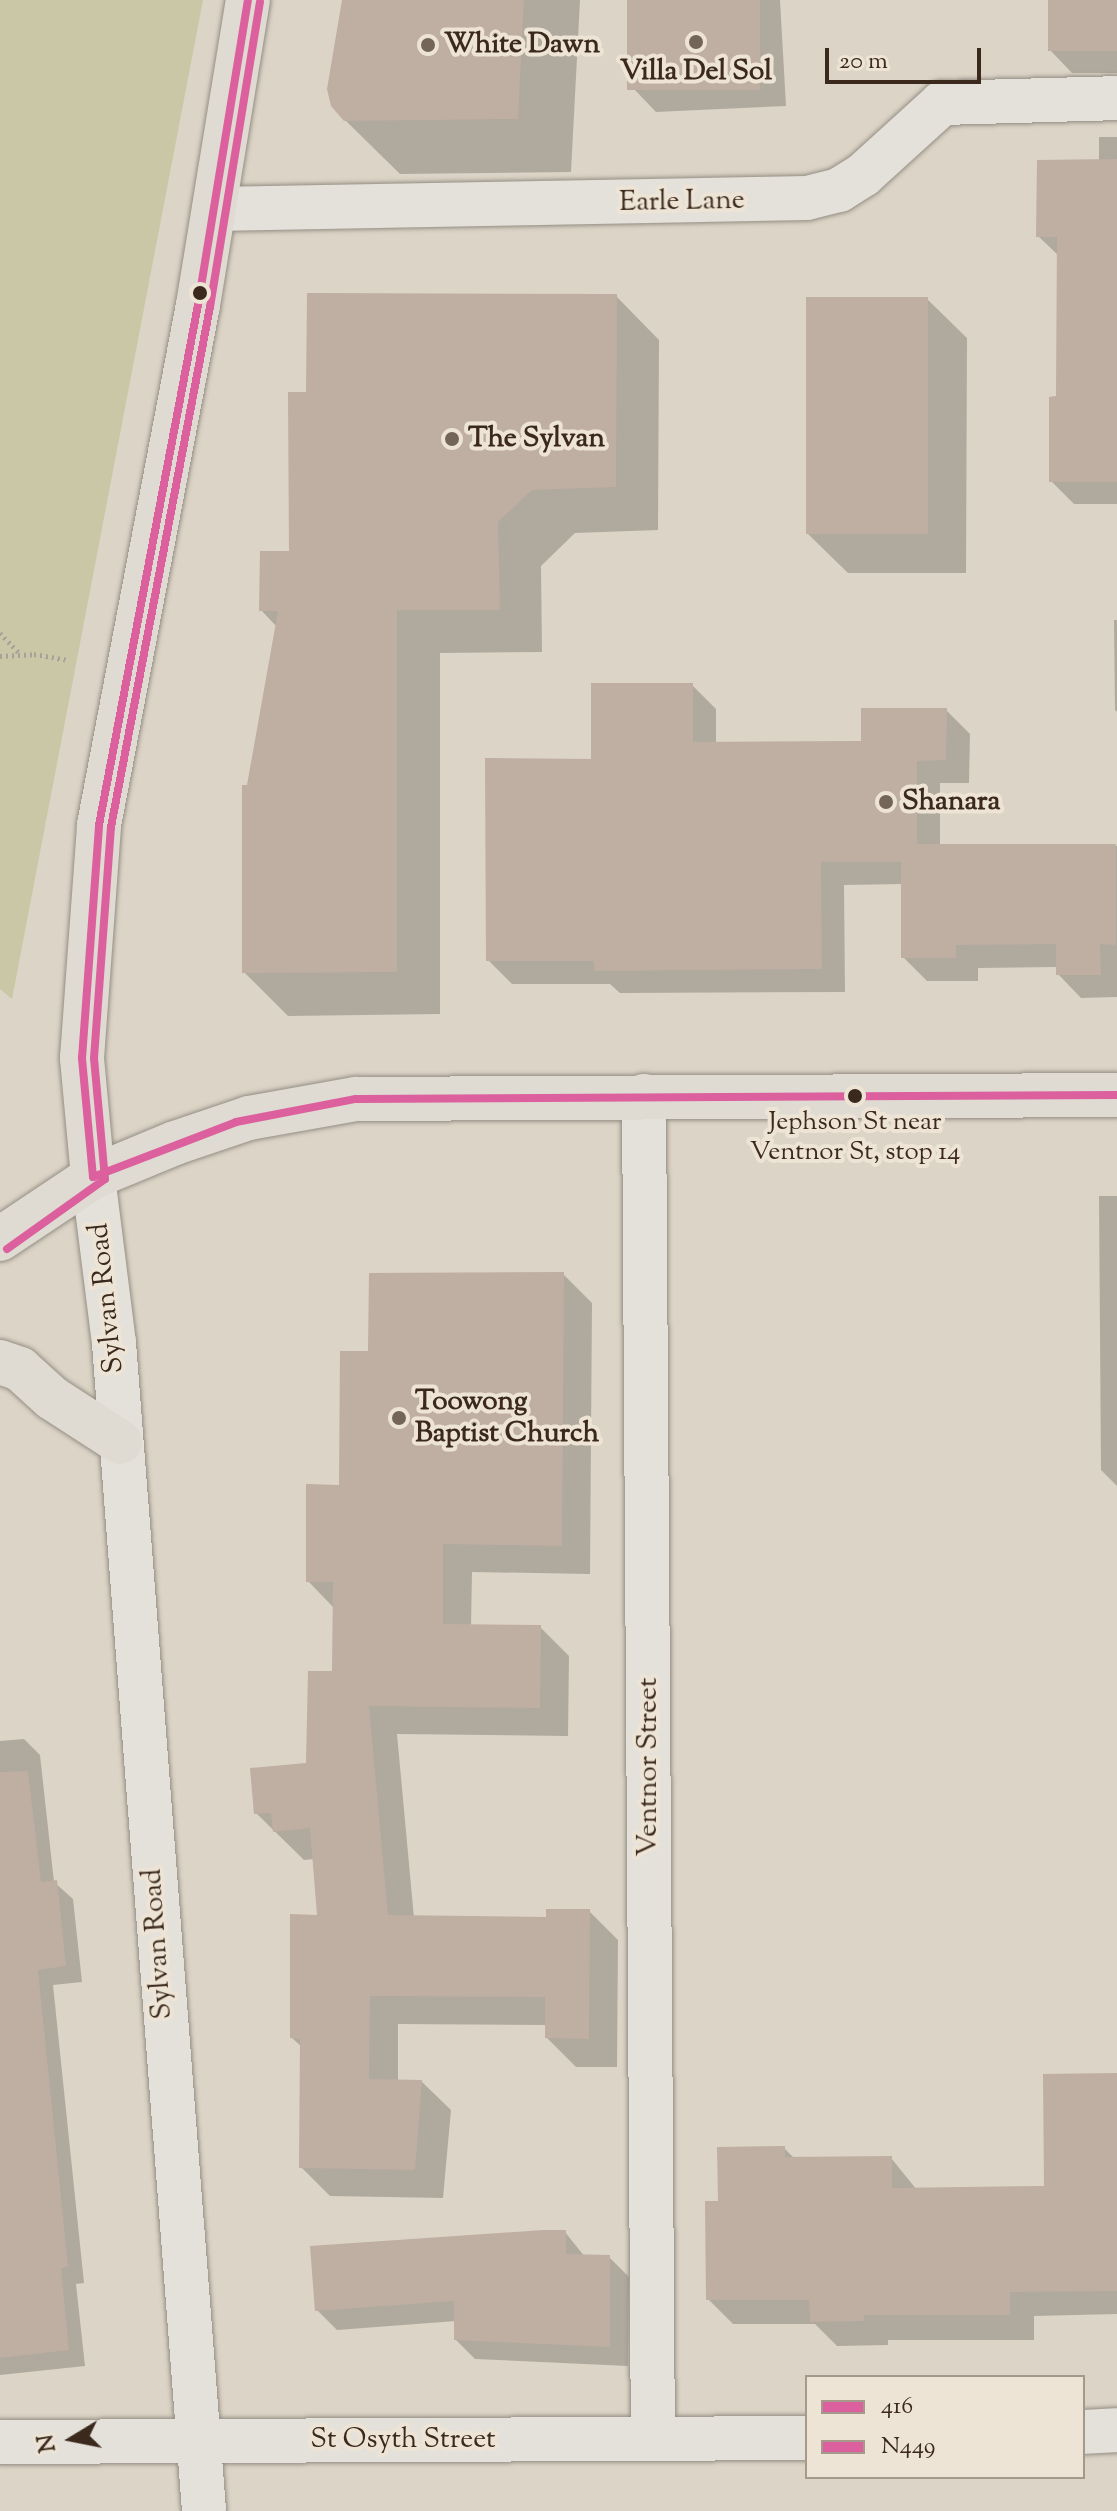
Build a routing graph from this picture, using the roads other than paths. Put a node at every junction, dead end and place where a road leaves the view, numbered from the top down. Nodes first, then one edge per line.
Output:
1 (248, 0) edge
2 (1117, 98) edge
3 (214, 209) junction
4 (1117, 1095) edge
5 (644, 1096) junction
6 (93, 1177) junction
7 (0, 1239) edge
8 (0, 1362) edge
9 (120, 1442) junction
10 (1117, 2430) edge
11 (1085, 2432) edge
12 (805, 2438) edge
13 (653, 2439) junction
14 (198, 2440) junction
15 (0, 2442) edge
16 (204, 2511) edge

1 - 3 main road, Sylvan Road
2 - 3 street, Earle Lane
3 - 6 main road, Sylvan Road
4 - 5 main road
5 - 6 main road
5 - 13 street, Ventnor Street
6 - 7 main road
6 - 9 street, Sylvan Road
8 - 9 main road
9 - 14 street, Sylvan Road
10 - 11 street
12 - 13 street, St Osyth Street
13 - 14 street, St Osyth Street
14 - 15 street, St Osyth Street
14 - 16 street, Sylvan Road

